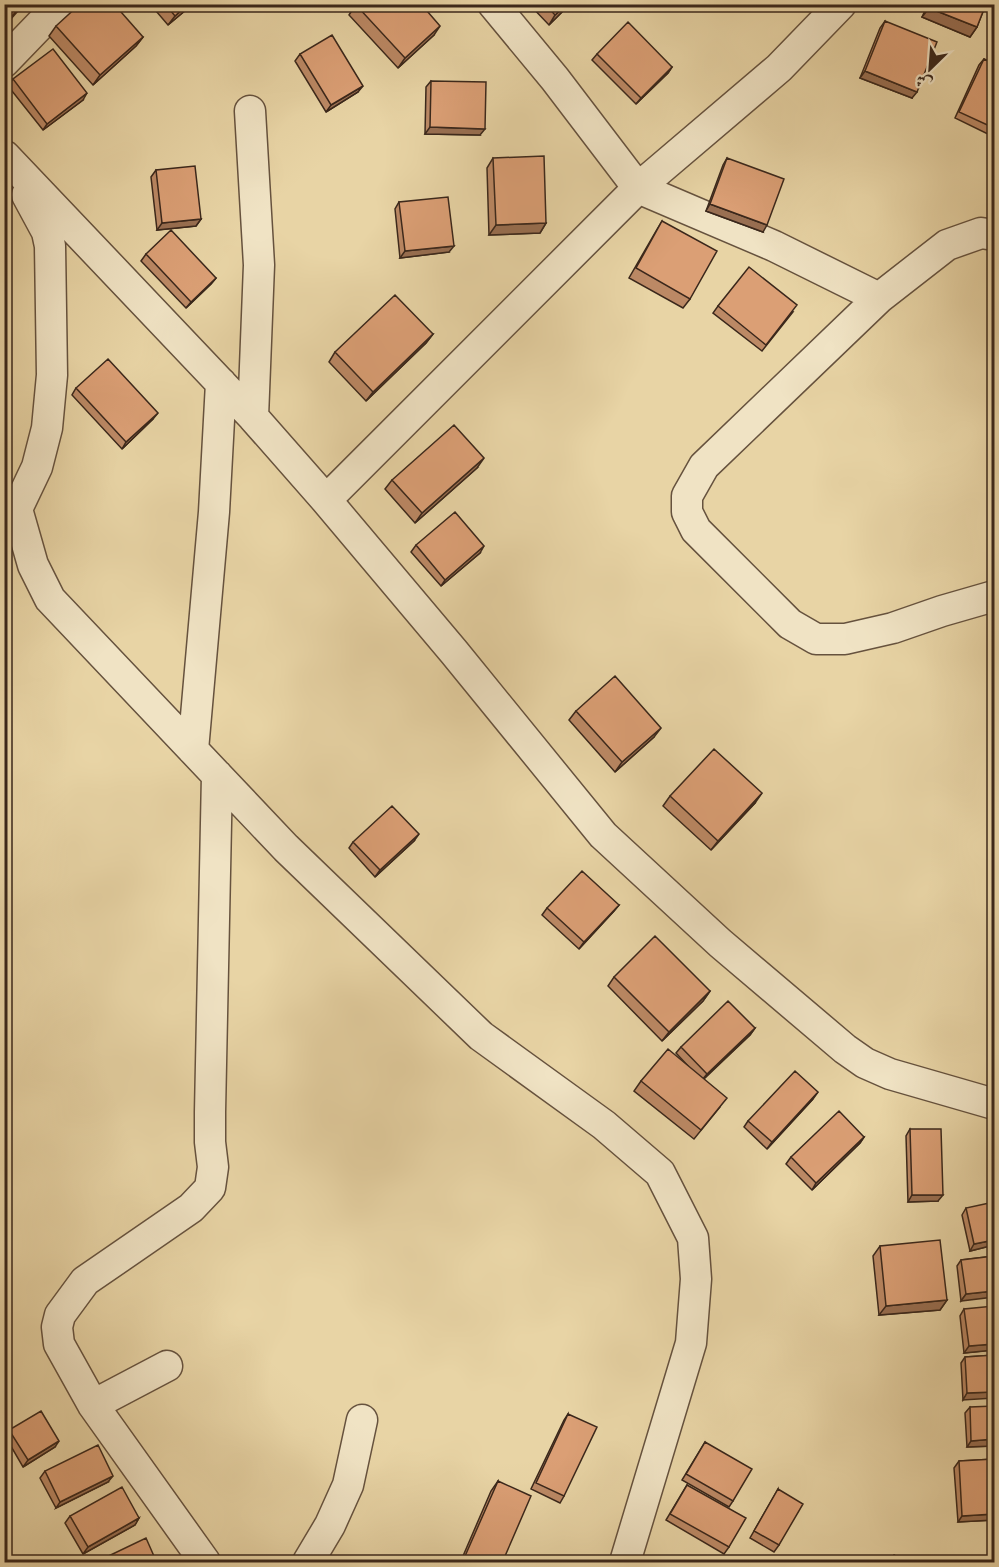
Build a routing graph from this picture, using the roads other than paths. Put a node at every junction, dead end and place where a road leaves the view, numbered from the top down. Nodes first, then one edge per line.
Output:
1 (60, 4) edge
2 (493, 4) edge
3 (841, 4) edge
4 (4, 62) edge
5 (250, 111) dead end
6 (5, 156) edge
7 (638, 188) junction
8 (994, 235) edge
9 (879, 298) junction
10 (221, 383) junction
11 (253, 417) junction
12 (326, 500) junction
13 (11, 512) edge
14 (994, 596) edge
15 (193, 750) junction
16 (217, 775) junction
17 (994, 1104) edge
18 (167, 1366) dead end
19 (93, 1405) junction
20 (362, 1420) dead end
21 (205, 1563) edge
22 (308, 1563) edge
23 (625, 1563) edge

1 - 4 street
2 - 7 street
3 - 7 street
5 - 11 street
6 - 10 street
6 - 13 street
7 - 9 street
7 - 12 street
8 - 9 street
9 - 14 street
10 - 11 street
10 - 15 street
11 - 12 street
12 - 17 street
13 - 15 street
15 - 16 street
16 - 19 street
16 - 23 street
18 - 19 street
19 - 21 street
20 - 22 street

